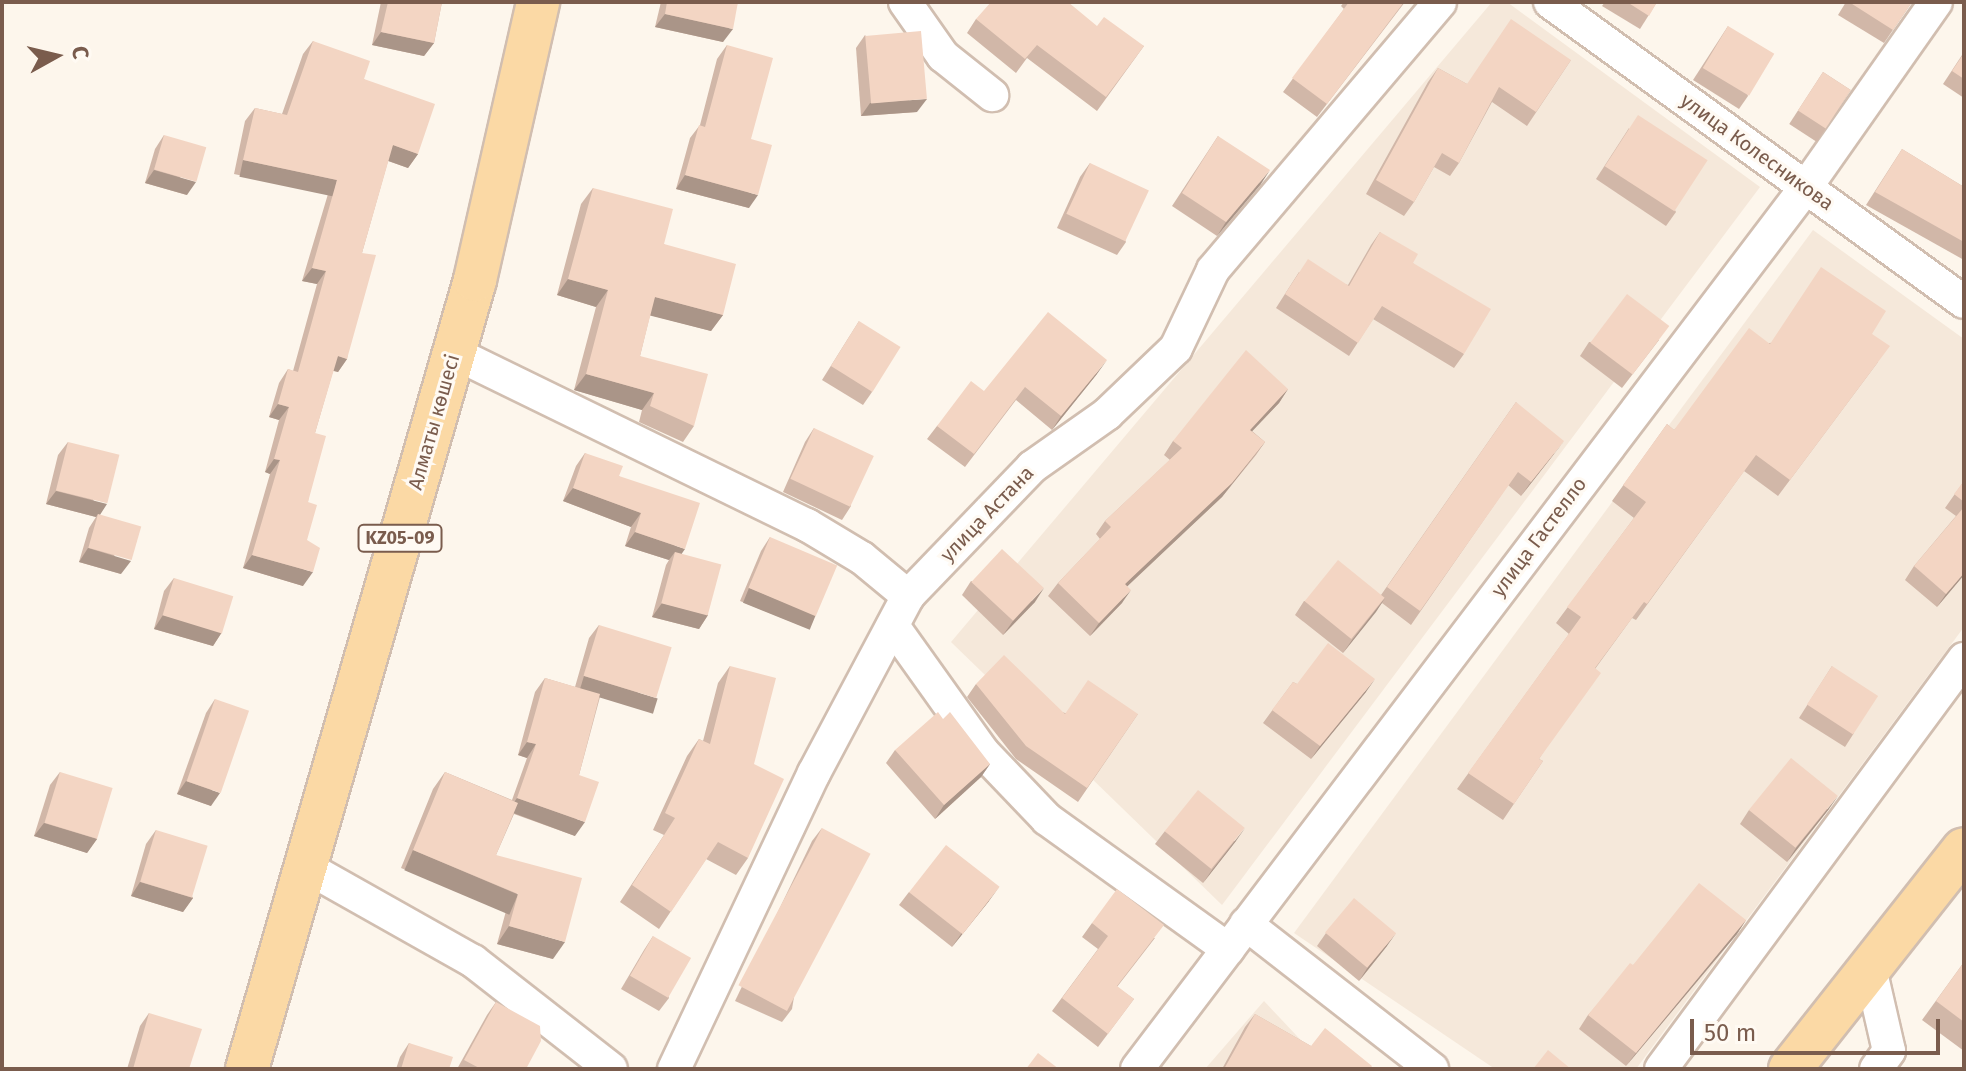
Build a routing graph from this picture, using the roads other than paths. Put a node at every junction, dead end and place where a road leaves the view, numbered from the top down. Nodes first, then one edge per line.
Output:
1 (538, 2) edge
2 (905, 2) edge
3 (1440, 2) edge
4 (1550, 2) edge
5 (1936, 2) edge
6 (992, 95) dead end
7 (1806, 187) junction
8 (1964, 302) edge
9 (454, 353) junction
10 (908, 596) junction
11 (893, 626) junction
12 (1964, 659) edge
13 (1964, 849) edge
14 (306, 867) junction
15 (1237, 937) junction
16 (1870, 968) junction
17 (247, 1069) edge
18 (611, 1069) edge
19 (674, 1069) edge
20 (1137, 1069) edge
21 (1432, 1069) edge
22 (1661, 1069) edge
23 (1790, 1069) edge
24 (1876, 1069) edge

1 - 9 main road, Алматы көшесі / KZ05-09
2 - 6 street
3 - 10 street, улица Астана
4 - 7 street, улица Колесникова
5 - 7 street, улица Гастелло
7 - 8 street, улица Колесникова
7 - 15 street, улица Гастелло
9 - 10 street
9 - 14 main road, Алматы көшесі / KZ05-09
10 - 11 street, улица Астана
11 - 15 street
11 - 19 street, улица Астана
12 - 22 street
13 - 16 main road
14 - 17 main road, Алматы көшесі / KZ05-09
14 - 18 street
15 - 20 street, улица Гастелло
15 - 21 street
16 - 23 main road
16 - 24 street

